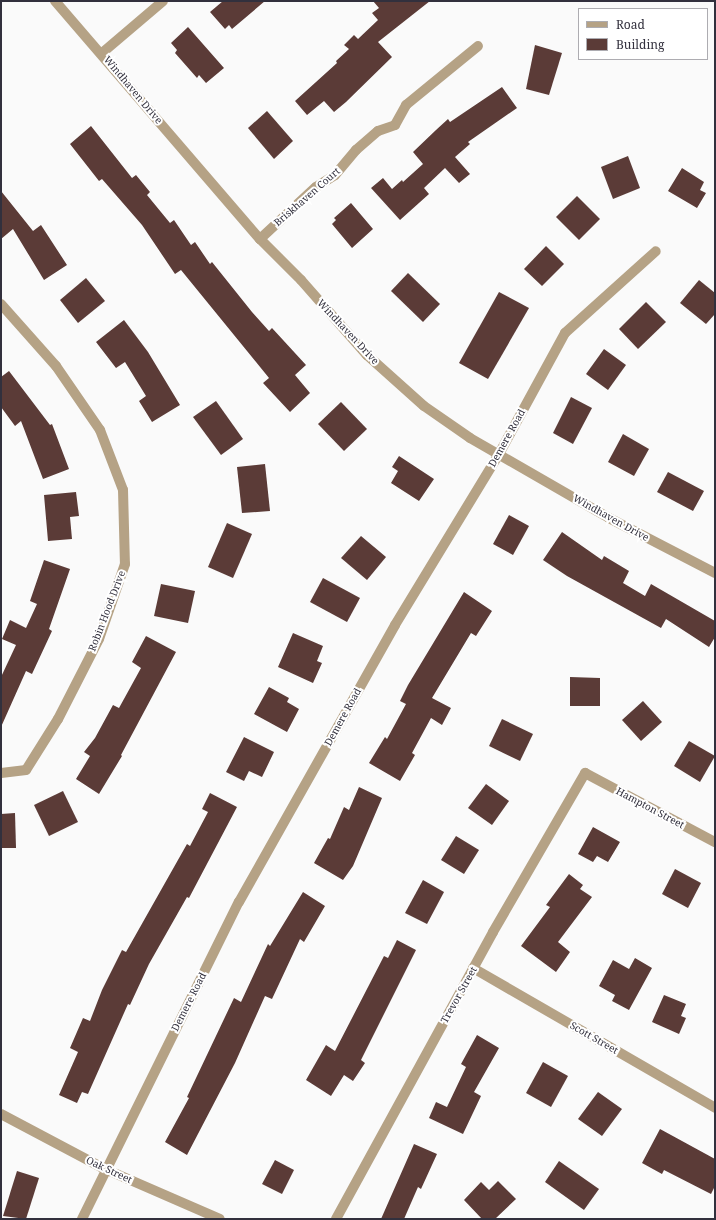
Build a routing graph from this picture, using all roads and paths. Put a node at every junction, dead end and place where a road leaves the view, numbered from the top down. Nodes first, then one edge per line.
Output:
1 (55, 1) edge
2 (164, 1) edge
3 (478, 46) dead end
4 (102, 53) junction
5 (260, 239) junction
6 (656, 251) dead end
7 (1, 304) edge
8 (499, 454) junction
9 (715, 573) edge
10 (1, 773) edge
11 (585, 773) joint
12 (715, 842) edge
13 (473, 968) junction
14 (715, 1108) edge
15 (1, 1114) edge
16 (105, 1169) junction
17 (82, 1219) edge
18 (220, 1219) edge
19 (336, 1219) edge

1 - 4 street, Windhaven Drive
2 - 4 street
3 - 5 street, Briskhaven Court
4 - 5 street, Windhaven Drive
5 - 8 street, Windhaven Drive
6 - 8 street, Demere Road
7 - 10 street, Robin Hood Drive
8 - 9 street, Windhaven Drive
8 - 16 street, Demere Road
11 - 12 street, Hampton Street
11 - 13 street, Trevor Street
13 - 14 street, Scott Street
13 - 19 street, Trevor Street
15 - 16 street, Oak Street
16 - 17 street, Demere Road
16 - 18 street, Oak Street

